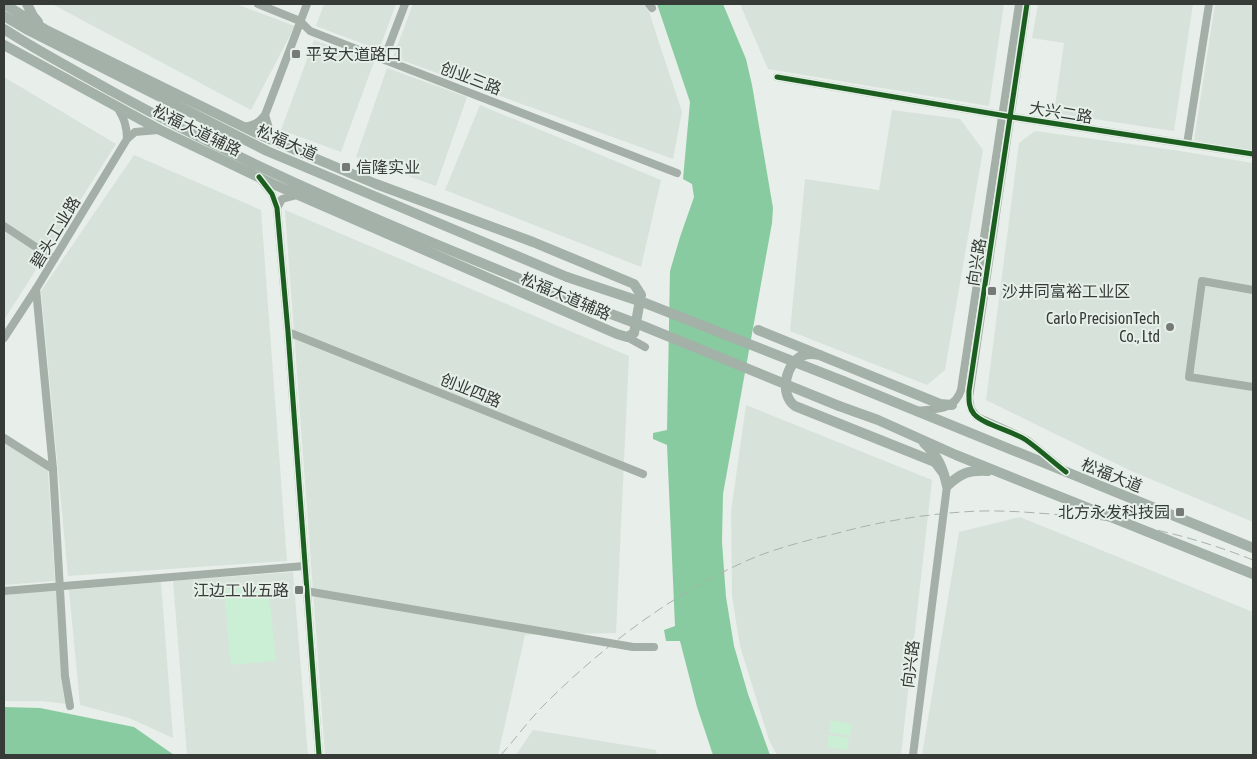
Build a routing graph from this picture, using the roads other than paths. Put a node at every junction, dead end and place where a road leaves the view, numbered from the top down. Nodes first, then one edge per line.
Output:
1 (28, 4) edge
2 (258, 4) edge
3 (307, 4) edge
4 (405, 4) edge
5 (1019, 4) edge
6 (1027, 4) edge
7 (1209, 4) edge
8 (8, 12) edge
9 (300, 21) junction
10 (4, 29) edge
11 (46, 30) junction
12 (6, 48) edge
13 (91, 52) junction
14 (384, 59) junction
15 (96, 65) junction
16 (777, 77) dead end
17 (133, 79) junction
18 (161, 97) junction
19 (187, 100) junction
20 (116, 107) junction
21 (132, 114) junction
22 (265, 115) junction
23 (1006, 116) junction
24 (242, 127) junction
25 (181, 128) junction
26 (160, 130) junction
27 (127, 139) junction
28 (279, 142) junction
29 (1187, 144) junction
30 (1253, 154) edge
31 (677, 173) dead end
32 (259, 178) junction
33 (376, 184) junction
34 (297, 195) junction
35 (277, 208) junction
36 (414, 214) junction
37 (4, 226) edge
38 (365, 226) junction
39 (408, 234) junction
40 (54, 259) junction
41 (36, 289) junction
42 (1253, 290) edge
43 (758, 330) dead end
44 (288, 332) junction
45 (4, 338) edge
46 (627, 338) junction
47 (784, 340) junction
48 (645, 347) dead end
49 (820, 355) junction
50 (789, 371) junction
51 (1253, 387) edge
52 (952, 405) junction
53 (917, 412) junction
54 (4, 438) edge
55 (917, 438) junction
56 (53, 470) junction
57 (996, 471) junction
58 (1066, 472) junction
59 (643, 474) dead end
60 (944, 474) junction
61 (947, 486) junction
62 (1253, 548) edge
63 (304, 566) junction
64 (1253, 574) edge
65 (60, 585) junction
66 (4, 591) edge
67 (306, 591) junction
68 (654, 646) dead end
69 (70, 706) dead end
70 (319, 755) edge
71 (912, 755) edge

1 - 11 main road
2 - 9 street, 创业三路
3 - 9 street
4 - 14 street
5 - 23 street, 向兴路
6 - 23 street, 向兴路
7 - 29 street
8 - 11 main road, 松福大道辅路
8 - 15 main road, 松福大道
9 - 14 street, 创业三路
9 - 22 street
10 - 25 main road, 松福大道
11 - 13 main road, 松福大道辅路
12 - 20 main road, 松福大道辅路
13 - 17 main road, 松福大道辅路
13 - 19 main road, 松福大道辅路
14 - 31 street, 创业三路
15 - 17 main road, 松福大道辅路
15 - 18 main road, 松福大道
16 - 23 street, 大兴二路
17 - 18 main road, 松福大道辅路
17 - 19 main road, 松福大道辅路
18 - 36 main road, 松福大道
19 - 24 main road, 松福大道辅路
20 - 21 main road, 松福大道辅路
20 - 27 street
21 - 25 main road
21 - 26 main road, 松福大道辅路
22 - 24 street
22 - 28 street
23 - 29 street, 大兴二路
23 - 52 street, 向兴路
23 - 58 street, 向兴路
24 - 28 main road, 松福大道辅路
25 - 39 main road, 松福大道
26 - 27 street
26 - 32 main road, 松福大道辅路
27 - 40 street, 碧头工业路
28 - 33 main road, 松福大道辅路
29 - 30 street, 大兴二路
32 - 34 main road, 松福大道辅路
32 - 35 street
33 - 36 main road
33 - 46 main road, 松福大道辅路
34 - 35 street
34 - 38 main road, 松福大道辅路
35 - 44 street
36 - 53 main road, 松福大道, bridge
37 - 40 street
38 - 39 main road
38 - 46 main road, 松福大道辅路
39 - 55 main road, 松福大道, bridge
40 - 41 street, 碧头工业路
41 - 45 street, 碧头工业路
41 - 56 street
42 - 51 street
43 - 47 main road
44 - 59 street, 创业四路
44 - 63 street
46 - 48 street
47 - 49 main road
47 - 50 main road
49 - 50 main road
49 - 52 main road
50 - 60 main road
52 - 53 street
53 - 58 main road, 松福大道
54 - 56 street
55 - 57 main road
55 - 60 main road
56 - 65 street
57 - 61 main road
57 - 64 main road
58 - 62 main road, 松福大道
60 - 61 main road
61 - 71 street, 向兴路
63 - 65 street
63 - 67 street
65 - 66 street
65 - 69 street
67 - 68 street
67 - 70 street

